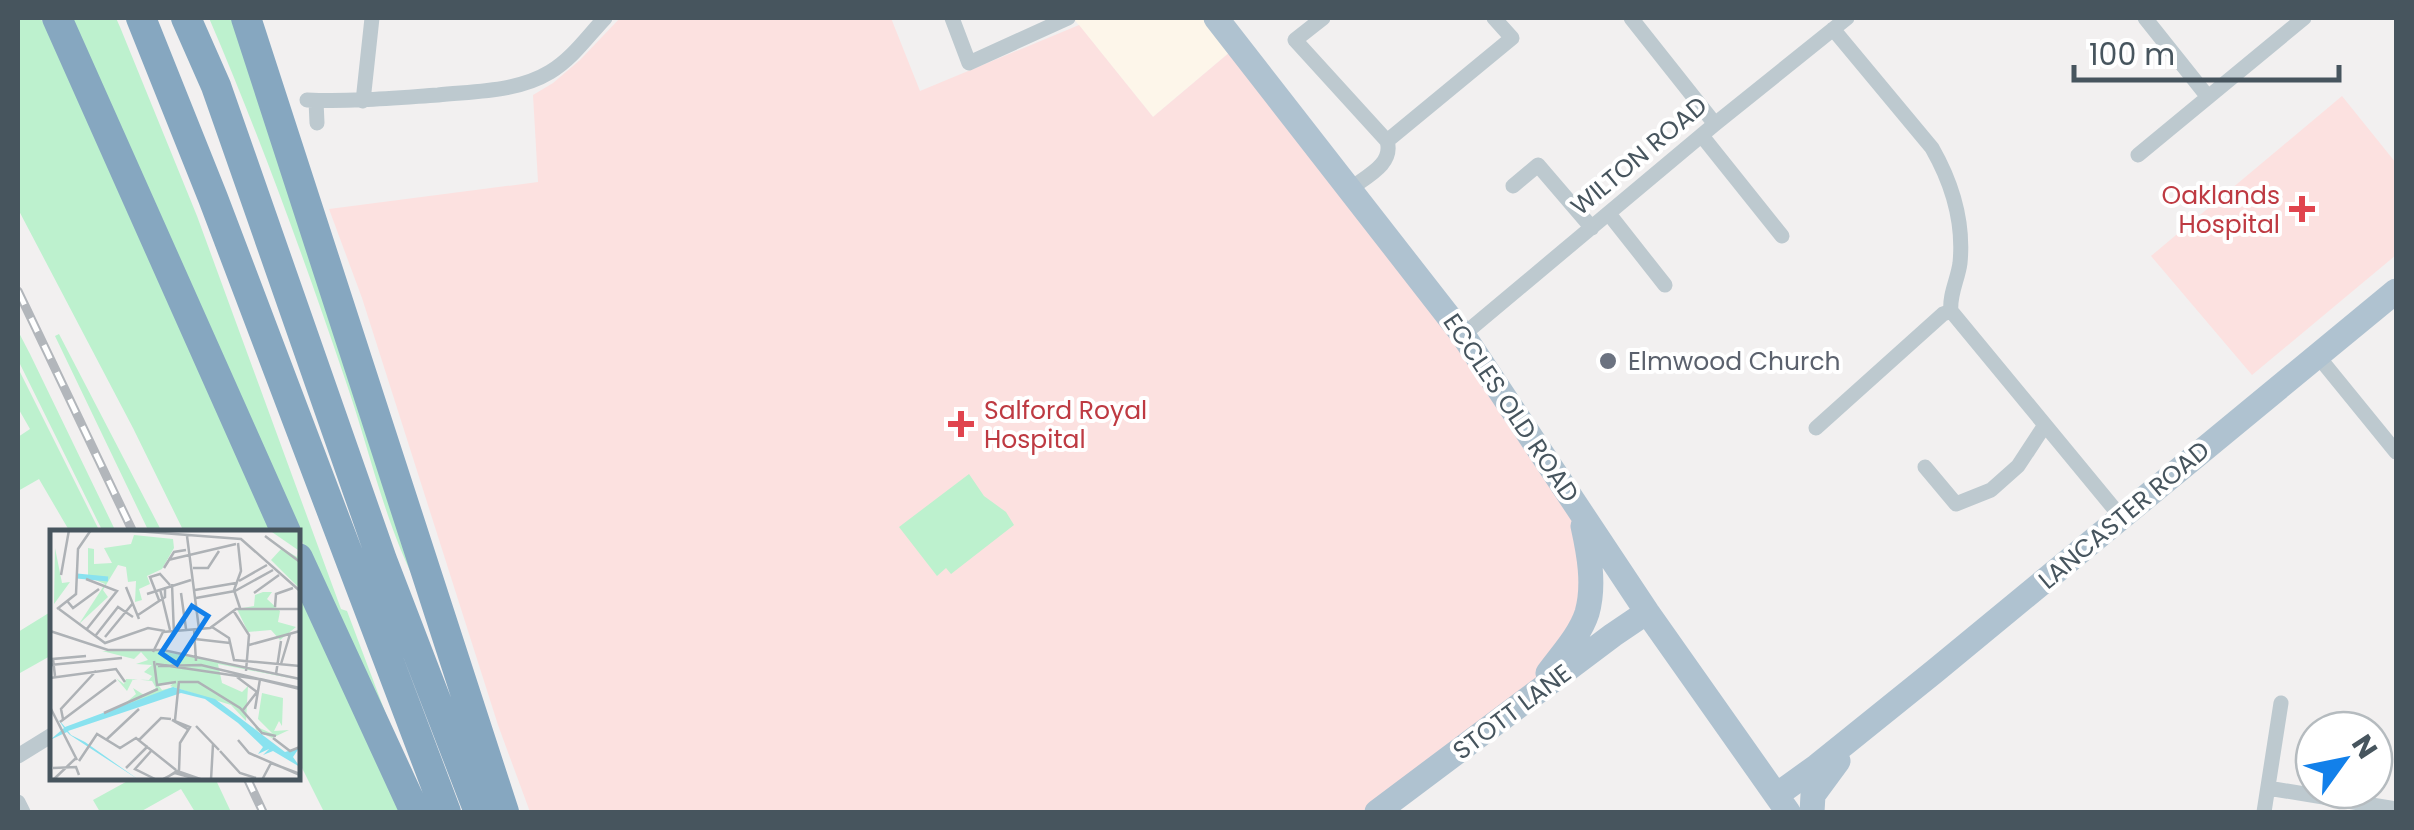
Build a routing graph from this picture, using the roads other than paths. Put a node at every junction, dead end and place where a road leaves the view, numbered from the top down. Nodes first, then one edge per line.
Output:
1 (56, 18) edge
2 (142, 18) edge
3 (186, 18) edge
4 (246, 18) edge
5 (372, 18) edge
6 (605, 18) edge
7 (952, 18) edge
8 (1068, 18) edge
9 (1216, 18) edge
10 (1324, 18) edge
11 (1494, 18) edge
12 (1631, 18) edge
13 (1847, 18) edge
14 (2145, 18) edge
15 (2304, 18) edge
16 (1833, 30) junction
17 (2208, 96) junction
18 (364, 101) junction
19 (316, 123) dead end
20 (1715, 124) junction
21 (1702, 136) junction
22 (1387, 141) junction
23 (2138, 156) dead end
24 (1513, 186) dead end
25 (1350, 189) junction
26 (1608, 214) junction
27 (1592, 228) junction
28 (1782, 236) dead end
29 (1666, 284) dead end
30 (2396, 291) edge
31 (1951, 311) junction
32 (1464, 334) junction
33 (2317, 356) junction
34 (2045, 425) junction
35 (1816, 428) dead end
36 (2396, 452) edge
37 (1925, 467) dead end
38 (1580, 512) junction
39 (2120, 517) junction
40 (285, 530) edge
41 (300, 562) edge
42 (1647, 612) junction
43 (1530, 698) junction
44 (2281, 704) dead end
45 (50, 737) edge
46 (1851, 740) junction
47 (18, 756) edge
48 (2268, 788) junction
49 (18, 802) edge
50 (1782, 804) edge
51 (2396, 810) edge
52 (24, 812) edge
53 (416, 812) edge
54 (446, 812) edge
55 (479, 812) edge
56 (504, 812) edge
57 (1377, 812) edge
58 (1812, 812) edge
59 (2264, 812) edge

1 - 40 highway
2 - 54 highway
3 - 55 highway
4 - 56 highway
5 - 18 street
6 - 18 street
7 - 8 street
9 - 25 main road, ECCLES OLD ROAD
10 - 22 street
11 - 22 street
12 - 20 street
13 - 16 street, WILTON ROAD
14 - 17 street
15 - 17 street
16 - 20 street, WILTON ROAD
16 - 31 street
17 - 23 street
18 - 19 street
20 - 21 street, WILTON ROAD
21 - 26 street, WILTON ROAD
21 - 28 street
22 - 25 street
24 - 27 street
25 - 32 main road, ECCLES OLD ROAD
26 - 27 street, WILTON ROAD
26 - 29 street
27 - 32 street, WILTON ROAD
30 - 33 main road, LANCASTER ROAD
31 - 34 street
31 - 35 street
32 - 38 main road, ECCLES OLD ROAD
33 - 36 street
33 - 39 main road, LANCASTER ROAD
34 - 37 street
34 - 39 street
38 - 42 main road, ECCLES OLD ROAD
38 - 43 main road
39 - 46 main road, LANCASTER ROAD
41 - 53 highway
42 - 43 main road, STOTT LANE
42 - 50 main road, ECCLES OLD ROAD
43 - 57 main road, STOTT LANE
44 - 48 street
45 - 47 street
46 - 50 main road, LANCASTER ROAD
46 - 58 main road, LANCASTER ROAD
48 - 51 street
48 - 59 street
49 - 52 street

